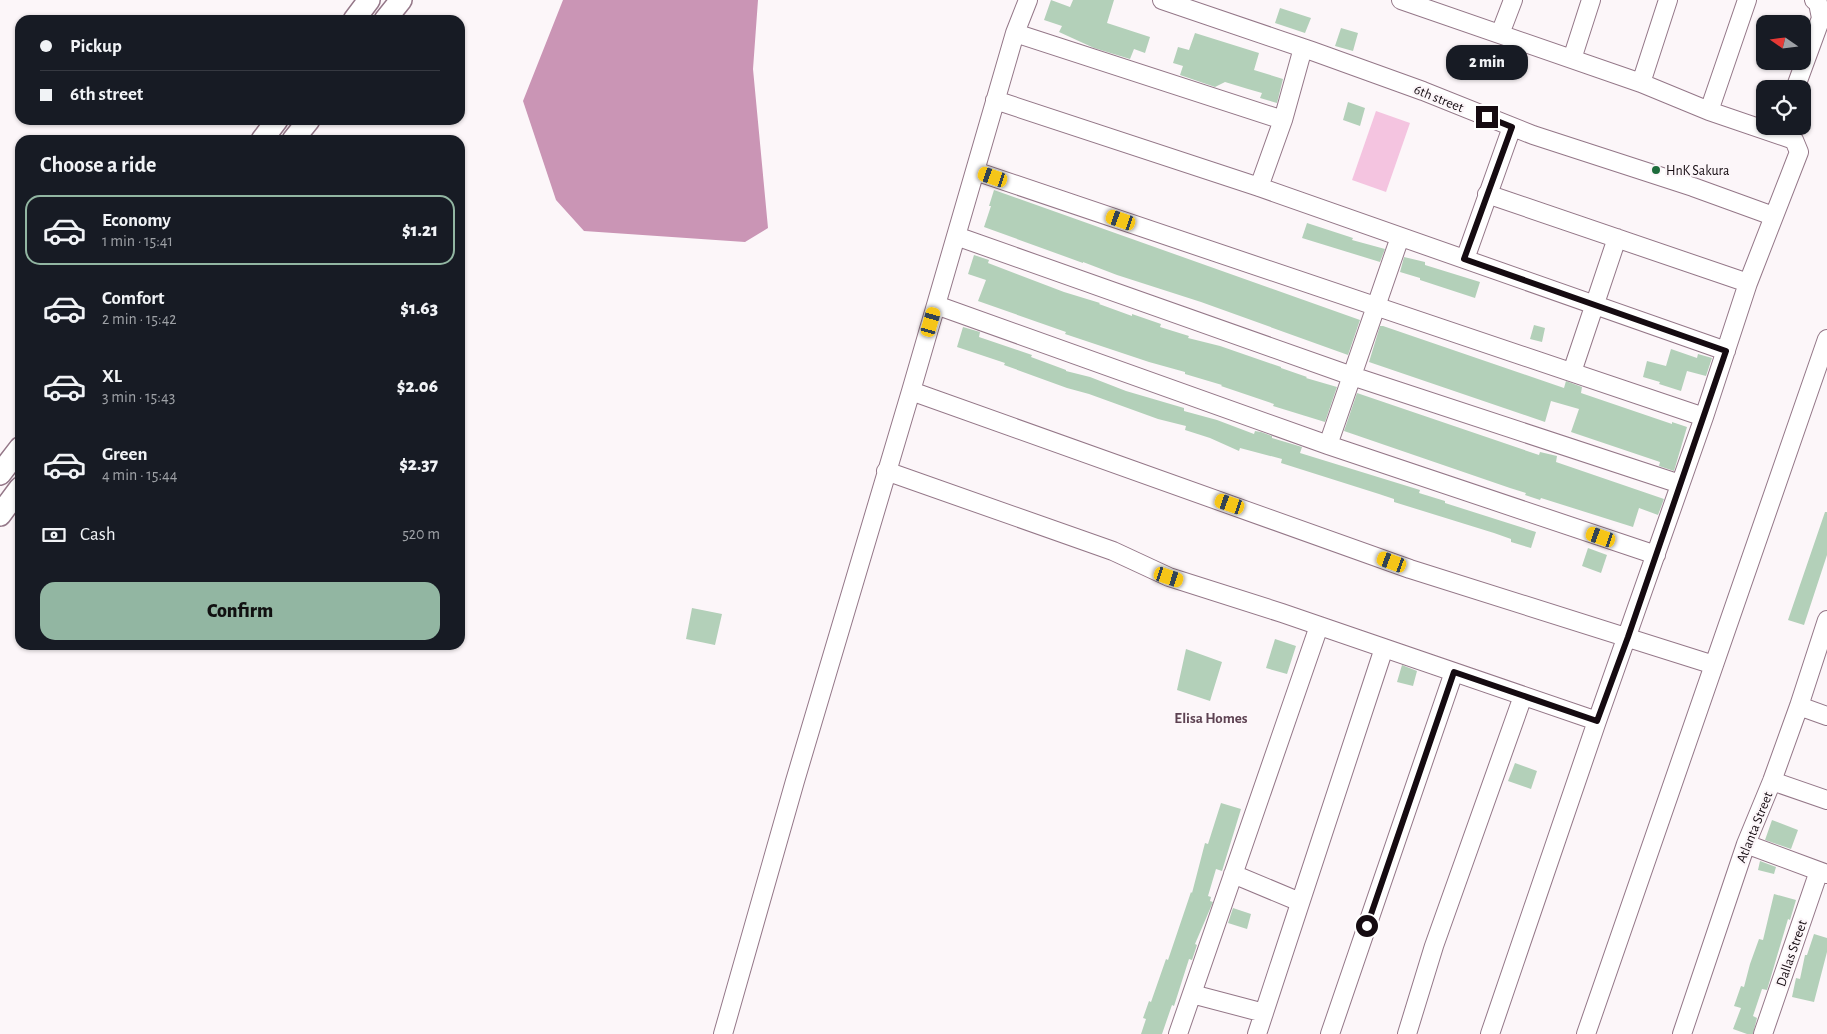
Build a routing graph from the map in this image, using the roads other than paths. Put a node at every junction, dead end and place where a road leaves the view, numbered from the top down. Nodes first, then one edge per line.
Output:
1 (369, 0) edge
2 (401, 0) edge
3 (1028, 0) edge
4 (1162, 0) edge
5 (1401, 0) edge
6 (1513, 0) edge
7 (1591, 0) edge
8 (1668, 0) edge
9 (1747, 0) edge
10 (1814, 0) edge
11 (358, 15) edge
12 (390, 15) edge
13 (1015, 33) junction
14 (1500, 34) junction
15 (1303, 48) junction
16 (1572, 59) junction
17 (1798, 80) edge
18 (1641, 83) junction
19 (995, 100) junction
20 (1709, 111) junction
21 (1283, 120) junction
22 (1756, 124) edge
23 (274, 125) edge
24 (305, 125) edge
25 (1512, 127) junction
26 (266, 135) edge
27 (297, 135) edge
28 (1787, 135) edge
29 (975, 171) junction
30 (1259, 187) junction
31 (1487, 194) junction
32 (1773, 216) junction
33 (956, 236) junction
34 (1400, 237) junction
35 (1618, 238) junction
36 (1464, 259) junction
37 (1748, 283) junction
38 (936, 305) junction
39 (1594, 305) junction
40 (1376, 307) junction
41 (1827, 339) edge
42 (1726, 351) junction
43 (1572, 372) junction
44 (1352, 376) junction
45 (911, 391) junction
46 (1704, 417) junction
47 (1328, 445) junction
48 (15, 454) edge
49 (886, 471) junction
50 (0, 474) edge
51 (1680, 484) junction
52 (15, 495) edge
53 (0, 515) edge
54 (1656, 555) junction
55 (1827, 620) edge
56 (1319, 626) junction
57 (1628, 637) junction
58 (1384, 648) junction
59 (1714, 665) junction
60 (1454, 672) junction
61 (1524, 696) junction
62 (1799, 706) junction
63 (1826, 716) edge
64 (1597, 721) junction
65 (1772, 781) junction
66 (1827, 800) edge
67 (1746, 844) junction
68 (1823, 873) edge
69 (1234, 874) junction
70 (1300, 902) junction
71 (1192, 994) junction
72 (1264, 1013) junction
73 (723, 1034) edge
74 (1178, 1034) edge
75 (1257, 1034) edge
76 (1330, 1034) edge
77 (1407, 1034) edge
78 (1490, 1034) edge
79 (1586, 1034) edge
80 (1682, 1034) edge
81 (1763, 1034) edge

1 - 11 street
2 - 12 street
3 - 13 street
4 - 15 street, 6th street
5 - 14 street
6 - 14 street
7 - 16 street
8 - 18 street
9 - 20 street
10 - 17 street
13 - 19 street
13 - 21 street
14 - 16 street
15 - 21 street
15 - 25 street, 6th street
16 - 18 street
18 - 20 street
19 - 29 street
19 - 30 street
20 - 22 street
21 - 30 street
23 - 26 street
24 - 27 street
25 - 31 street
25 - 32 street, 6th street
28 - 32 street
29 - 33 street
29 - 40 street
30 - 34 street
31 - 35 street
31 - 36 street
32 - 37 street
33 - 38 street
33 - 44 street
34 - 36 street
34 - 40 street
35 - 37 street
35 - 39 street
36 - 39 street
37 - 42 street
38 - 45 street
38 - 47 street
39 - 42 street
39 - 43 street
40 - 43 street
40 - 44 street
41 - 59 street
42 - 46 street
43 - 46 street
44 - 47 street
44 - 51 street
45 - 49 street
45 - 57 street
46 - 51 street
47 - 54 street
48 - 50 street
49 - 56 street
49 - 73 street
51 - 54 street
52 - 53 street
54 - 57 street
55 - 62 street, Atlanta Street
56 - 58 street
56 - 69 street
57 - 59 street
57 - 64 street
58 - 60 street
58 - 70 street
59 - 79 street
60 - 61 street
60 - 76 street
61 - 64 street
61 - 77 street
62 - 63 street
62 - 65 street, Atlanta Street
64 - 78 street
65 - 66 street
65 - 67 street, Atlanta Street
67 - 68 street
67 - 80 street, Atlanta Street
68 - 81 street, Dallas Street
69 - 70 street
69 - 71 street
70 - 72 street
71 - 72 street
71 - 74 street
72 - 75 street

